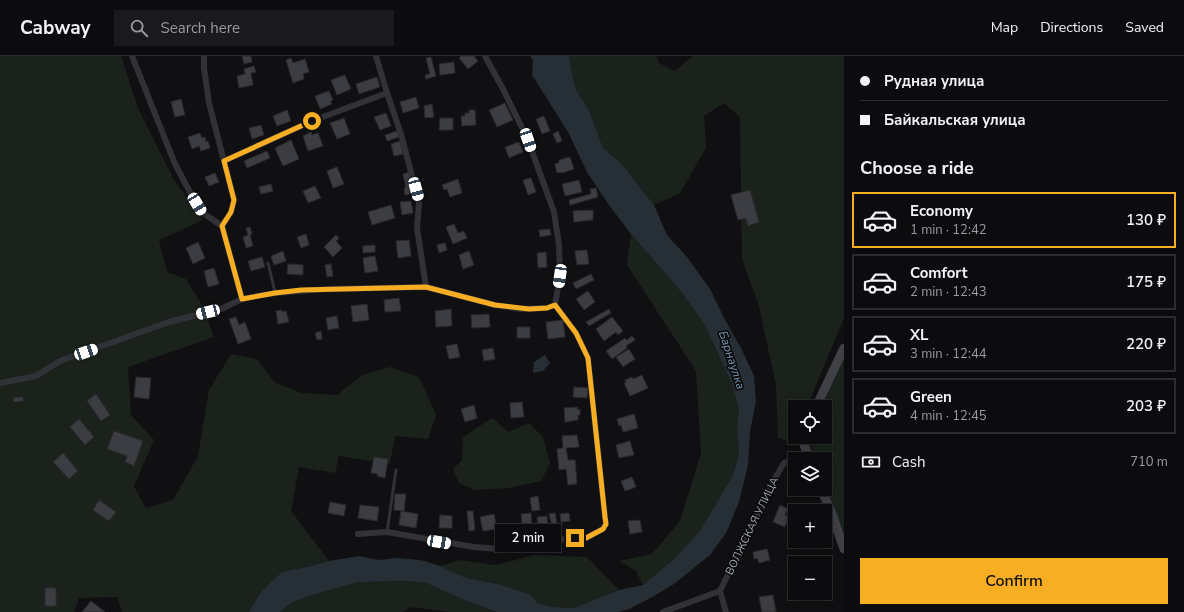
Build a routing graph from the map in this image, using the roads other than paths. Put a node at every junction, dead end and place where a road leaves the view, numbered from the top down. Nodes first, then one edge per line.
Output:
1 (132, 56) edge
2 (204, 56) edge
3 (376, 56) edge
4 (484, 56) edge
5 (386, 93) junction
6 (224, 161) junction
7 (222, 226) junction
8 (268, 263) dead end
9 (426, 287) junction
10 (275, 293) junction
11 (242, 299) junction
12 (555, 305) junction
13 (844, 348) edge
14 (0, 383) edge
15 (819, 400) edge
16 (788, 462) edge
17 (396, 470) dead end
18 (824, 496) edge
19 (387, 532) junction
20 (358, 534) dead end
21 (844, 549) edge
22 (720, 591) junction
23 (663, 612) edge
24 (726, 612) edge

1 - 7 street
2 - 6 street
3 - 5 street
4 - 12 street
5 - 6 street
5 - 9 street
6 - 7 street
7 - 11 street
8 - 10 lane
9 - 10 street
9 - 12 street
10 - 11 street
11 - 14 street
12 - 19 street
13 - 15 main road
16 - 22 street, ВОЛЖСКАЯ УЛИЦА
17 - 19 lane
18 - 21 main road
19 - 20 street
22 - 23 street
22 - 24 street

